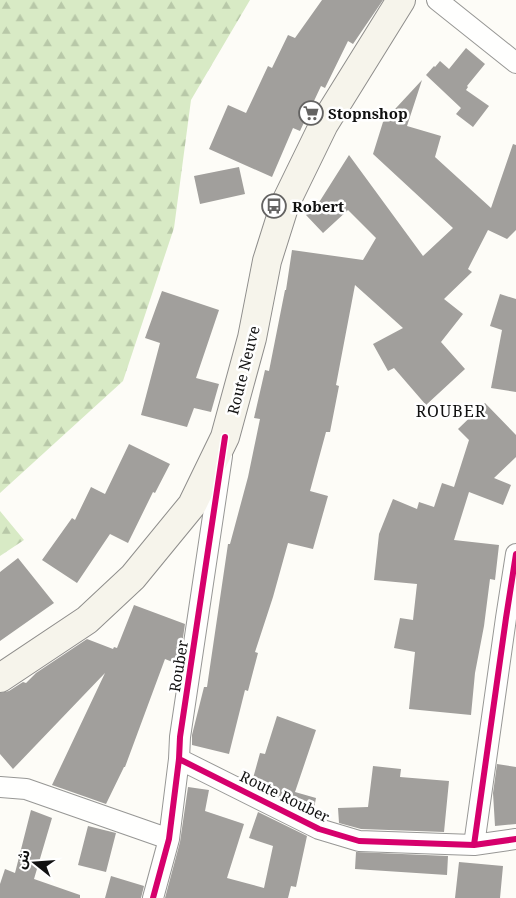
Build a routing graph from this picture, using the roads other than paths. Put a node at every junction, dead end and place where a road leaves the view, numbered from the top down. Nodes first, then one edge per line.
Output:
1 (401, 0) edge
2 (437, 0) edge
3 (516, 63) edge
4 (225, 437) junction
5 (516, 554) edge
6 (0, 678) edge
7 (179, 759) junction
8 (0, 787) edge
9 (516, 839) edge
10 (169, 840) junction
11 (474, 844) junction
12 (153, 898) edge

1 - 4 main road, Route Neuve
2 - 3 street
4 - 6 main road, Route Neuve
4 - 7 street, Rouber
5 - 11 street
7 - 10 street, Rouber
7 - 11 street, Route Rouber
8 - 10 street
9 - 11 street, Route Rouber
10 - 12 street, Rouber

